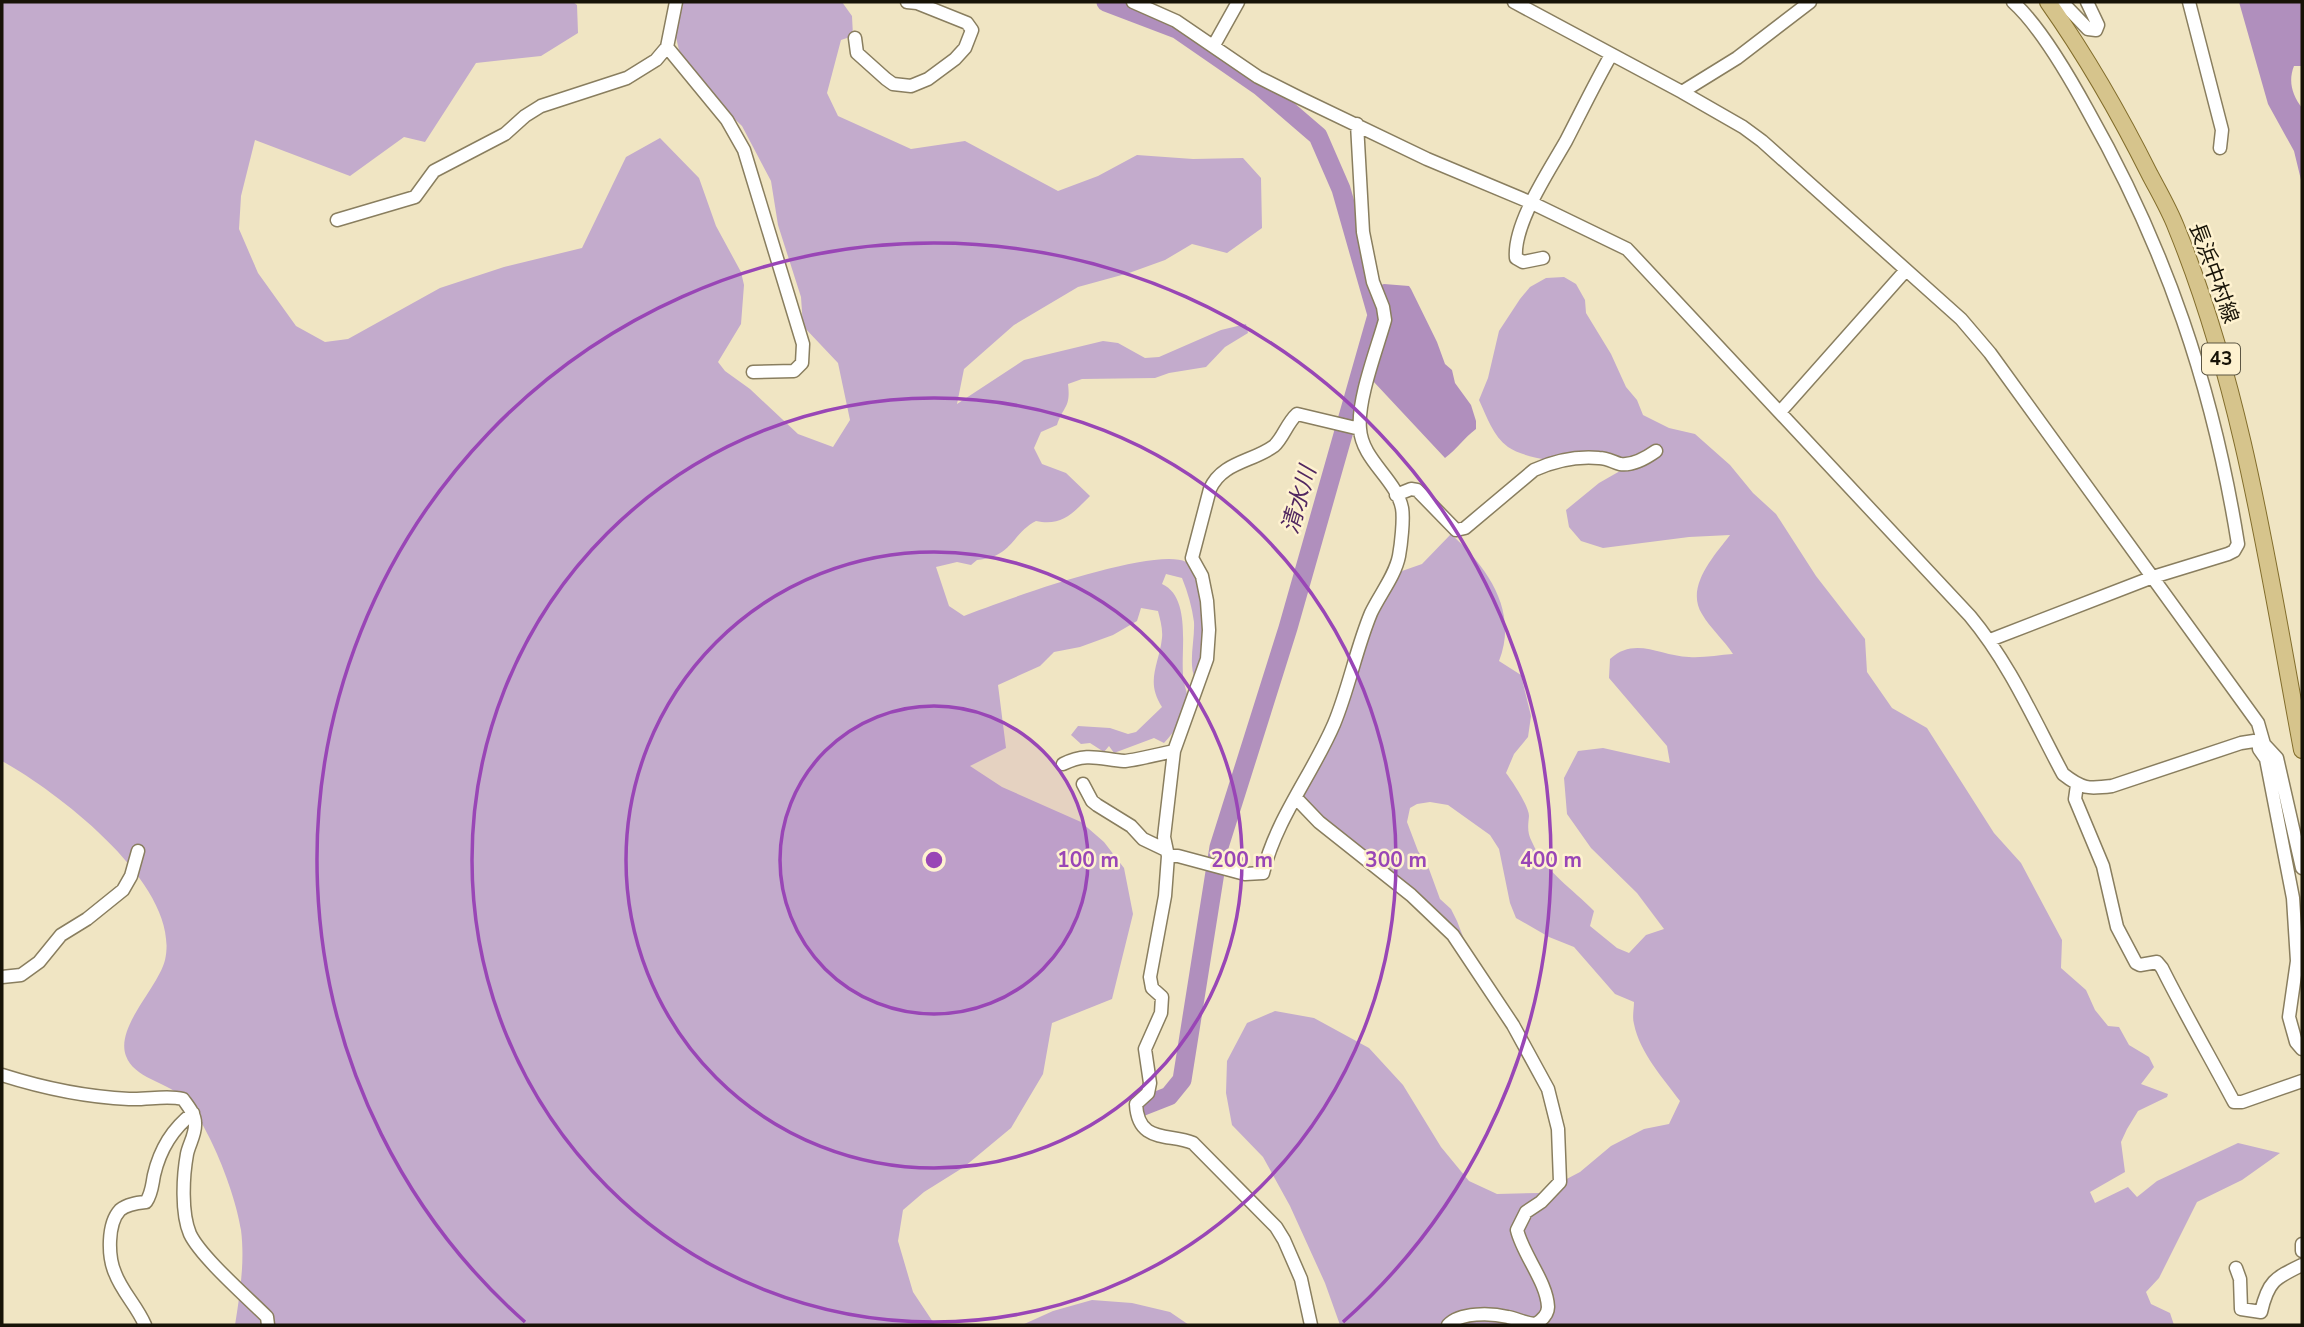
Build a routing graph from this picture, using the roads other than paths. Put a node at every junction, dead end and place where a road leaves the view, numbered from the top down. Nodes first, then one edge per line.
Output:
1 (676, 2) edge
2 (914, 2) edge
3 (1133, 2) edge
4 (1238, 2) edge
5 (1514, 2) edge
6 (1810, 2) edge
7 (2013, 2) edge
8 (2048, 2) edge
9 (2062, 2) edge
10 (2087, 2) edge
11 (2189, 2) edge
12 (855, 38) dead end
13 (1214, 45) junction
14 (667, 47) junction
15 (1611, 55) junction
16 (1682, 92) junction
17 (1356, 124) junction
18 (2220, 148) dead end
19 (1532, 204) junction
20 (337, 220) dead end
21 (1543, 258) dead end
22 (1906, 270) junction
23 (753, 372) dead end
24 (1780, 412) junction
25 (1360, 429) junction
26 (1656, 451) dead end
27 (1396, 495) junction
28 (2153, 577) junction
29 (1990, 640) junction
30 (2261, 743) junction
31 (2302, 750) edge
32 (1174, 751) junction
33 (1063, 764) dead end
34 (1083, 783) dead end
35 (2077, 785) junction
36 (1296, 798) junction
37 (138, 850) dead end
38 (1167, 853) junction
39 (2302, 869) edge
40 (2, 977) edge
41 (2302, 1049) edge
42 (2, 1075) edge
43 (2302, 1081) edge
44 (192, 1113) junction
45 (2302, 1244) edge
46 (2302, 1251) edge
47 (2302, 1265) edge
48 (2236, 1268) dead end
49 (145, 1325) edge
50 (268, 1325) edge
51 (1311, 1325) edge
52 (1448, 1325) edge

1 - 14 street
2 - 12 street
3 - 13 street
4 - 13 street
5 - 15 street
6 - 16 street
7 - 28 street
8 - 31 main road, 長浜中村線 / 43
9 - 10 street
11 - 18 street
13 - 17 street
14 - 20 street
14 - 23 street
15 - 16 street
15 - 19 street
16 - 22 street
17 - 19 street
17 - 25 street
19 - 21 street
19 - 24 street
22 - 24 street
22 - 28 street
24 - 29 street
25 - 27 street
25 - 32 street
26 - 27 street
27 - 36 street
28 - 29 street
28 - 30 street
29 - 35 street
30 - 35 street
30 - 39 street
30 - 41 street
32 - 33 street
32 - 38 street
34 - 38 street
35 - 43 street
36 - 38 street
36 - 52 street
37 - 40 street
38 - 51 street
42 - 44 street
44 - 49 street
44 - 50 street
45 - 46 street
47 - 48 street

